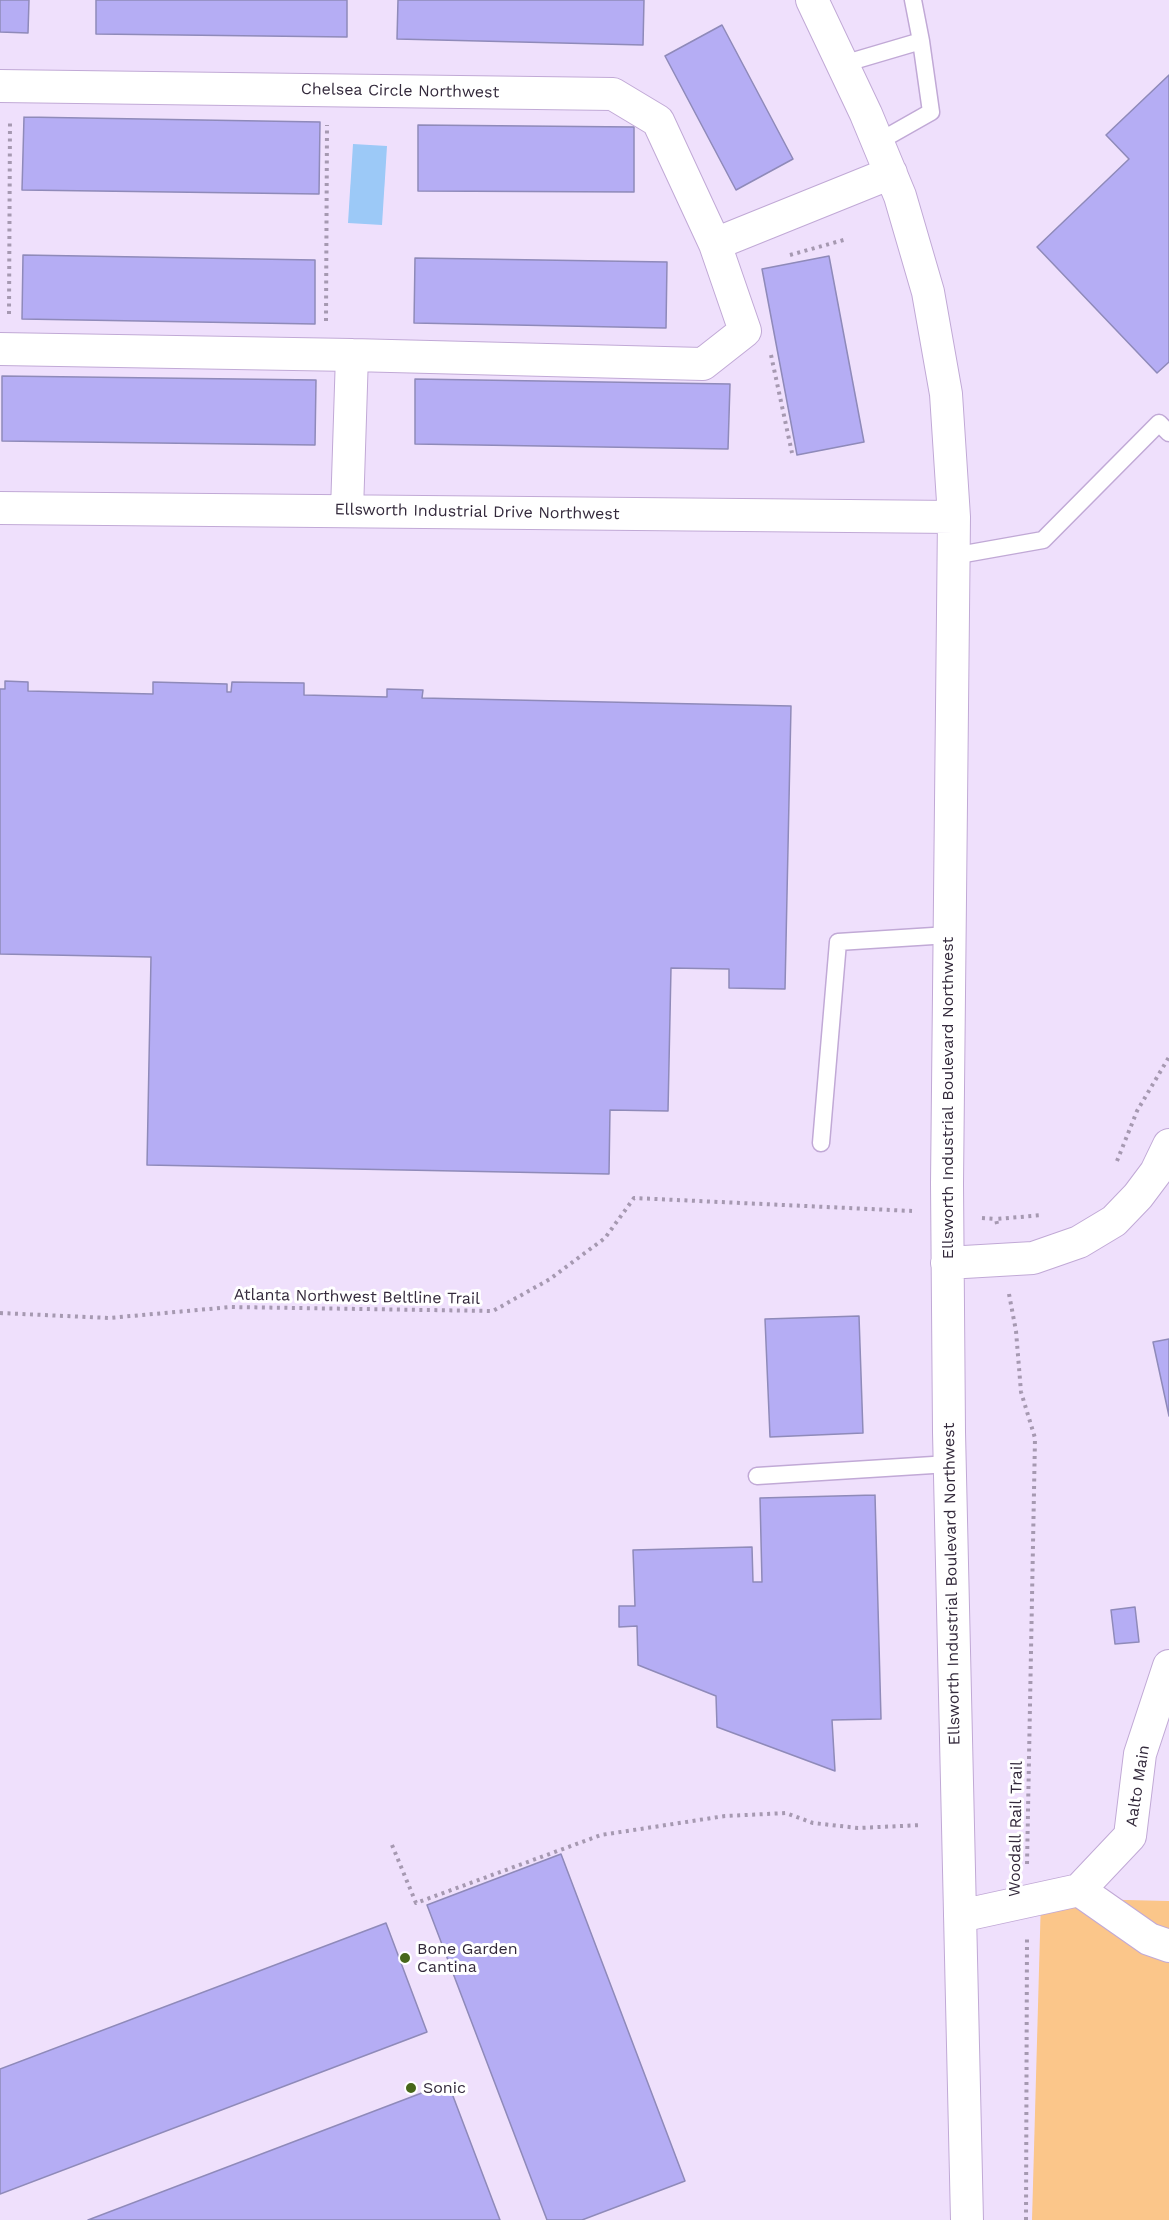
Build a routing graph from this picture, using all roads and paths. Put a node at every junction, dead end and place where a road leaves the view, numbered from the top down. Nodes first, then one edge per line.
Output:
1 (812, 0) edge
2 (913, 0) edge
3 (921, 41) junction
4 (843, 64) junction
5 (5, 98) edge
6 (327, 115) dead end
7 (878, 142) junction
8 (891, 173) junction
9 (715, 244) junction
10 (326, 328) dead end
11 (4, 336) edge
12 (352, 355) junction
13 (1169, 433) edge
14 (0, 508) edge
15 (347, 511) junction
16 (954, 517) junction
17 (953, 556) junction
18 (950, 935) junction
19 (821, 1143) dead end
20 (1169, 1145) edge
21 (947, 1215) junction
22 (996, 1219) dead end
23 (947, 1263) junction
24 (0, 1313) edge
25 (1035, 1438) dead end
26 (949, 1464) junction
27 (757, 1476) dead end
28 (1169, 1666) edge
29 (958, 1824) junction
30 (392, 1845) dead end
31 (1079, 1890) junction
32 (1027, 1901) junction
33 (960, 1916) junction
34 (1169, 1946) edge
35 (967, 2220) edge
36 (1026, 2220) edge

1 - 4 street, Ellsworth Industrial Boulevard Northwest
2 - 3 lane
3 - 4 lane
3 - 7 lane
4 - 7 street, Ellsworth Industrial Boulevard Northwest
5 - 9 street, Chelsea Circle Northwest
5 - 11 path
6 - 10 path
7 - 8 street, Ellsworth Industrial Boulevard Northwest
8 - 9 street
8 - 16 street, Ellsworth Industrial Boulevard Northwest
9 - 12 street, Chelsea Circle Northwest
11 - 12 street, Chelsea Circle Northwest
12 - 15 street
13 - 17 lane
14 - 15 street, Ellsworth Industrial Drive Northwest
15 - 16 street, Ellsworth Industrial Drive Northwest
16 - 17 street, Ellsworth Industrial Boulevard Northwest
17 - 18 street, Ellsworth Industrial Boulevard Northwest
18 - 19 lane
18 - 21 street, Ellsworth Industrial Boulevard Northwest
20 - 23 street
21 - 22 path, Atlanta Northwest Beltline Trail
21 - 23 street, Ellsworth Industrial Boulevard Northwest
21 - 24 path, Atlanta Northwest Beltline Trail
23 - 26 street, Ellsworth Industrial Boulevard Northwest
25 - 32 path, Woodall Rail Trail
26 - 27 lane
26 - 29 street, Ellsworth Industrial Boulevard Northwest
28 - 31 street, Aalto Main
29 - 30 path
29 - 33 street, Ellsworth Industrial Boulevard Northwest
31 - 32 street
31 - 34 street
32 - 33 street
32 - 36 path, Woodall Rail Trail
33 - 35 street, Ellsworth Industrial Boulevard Northwest

